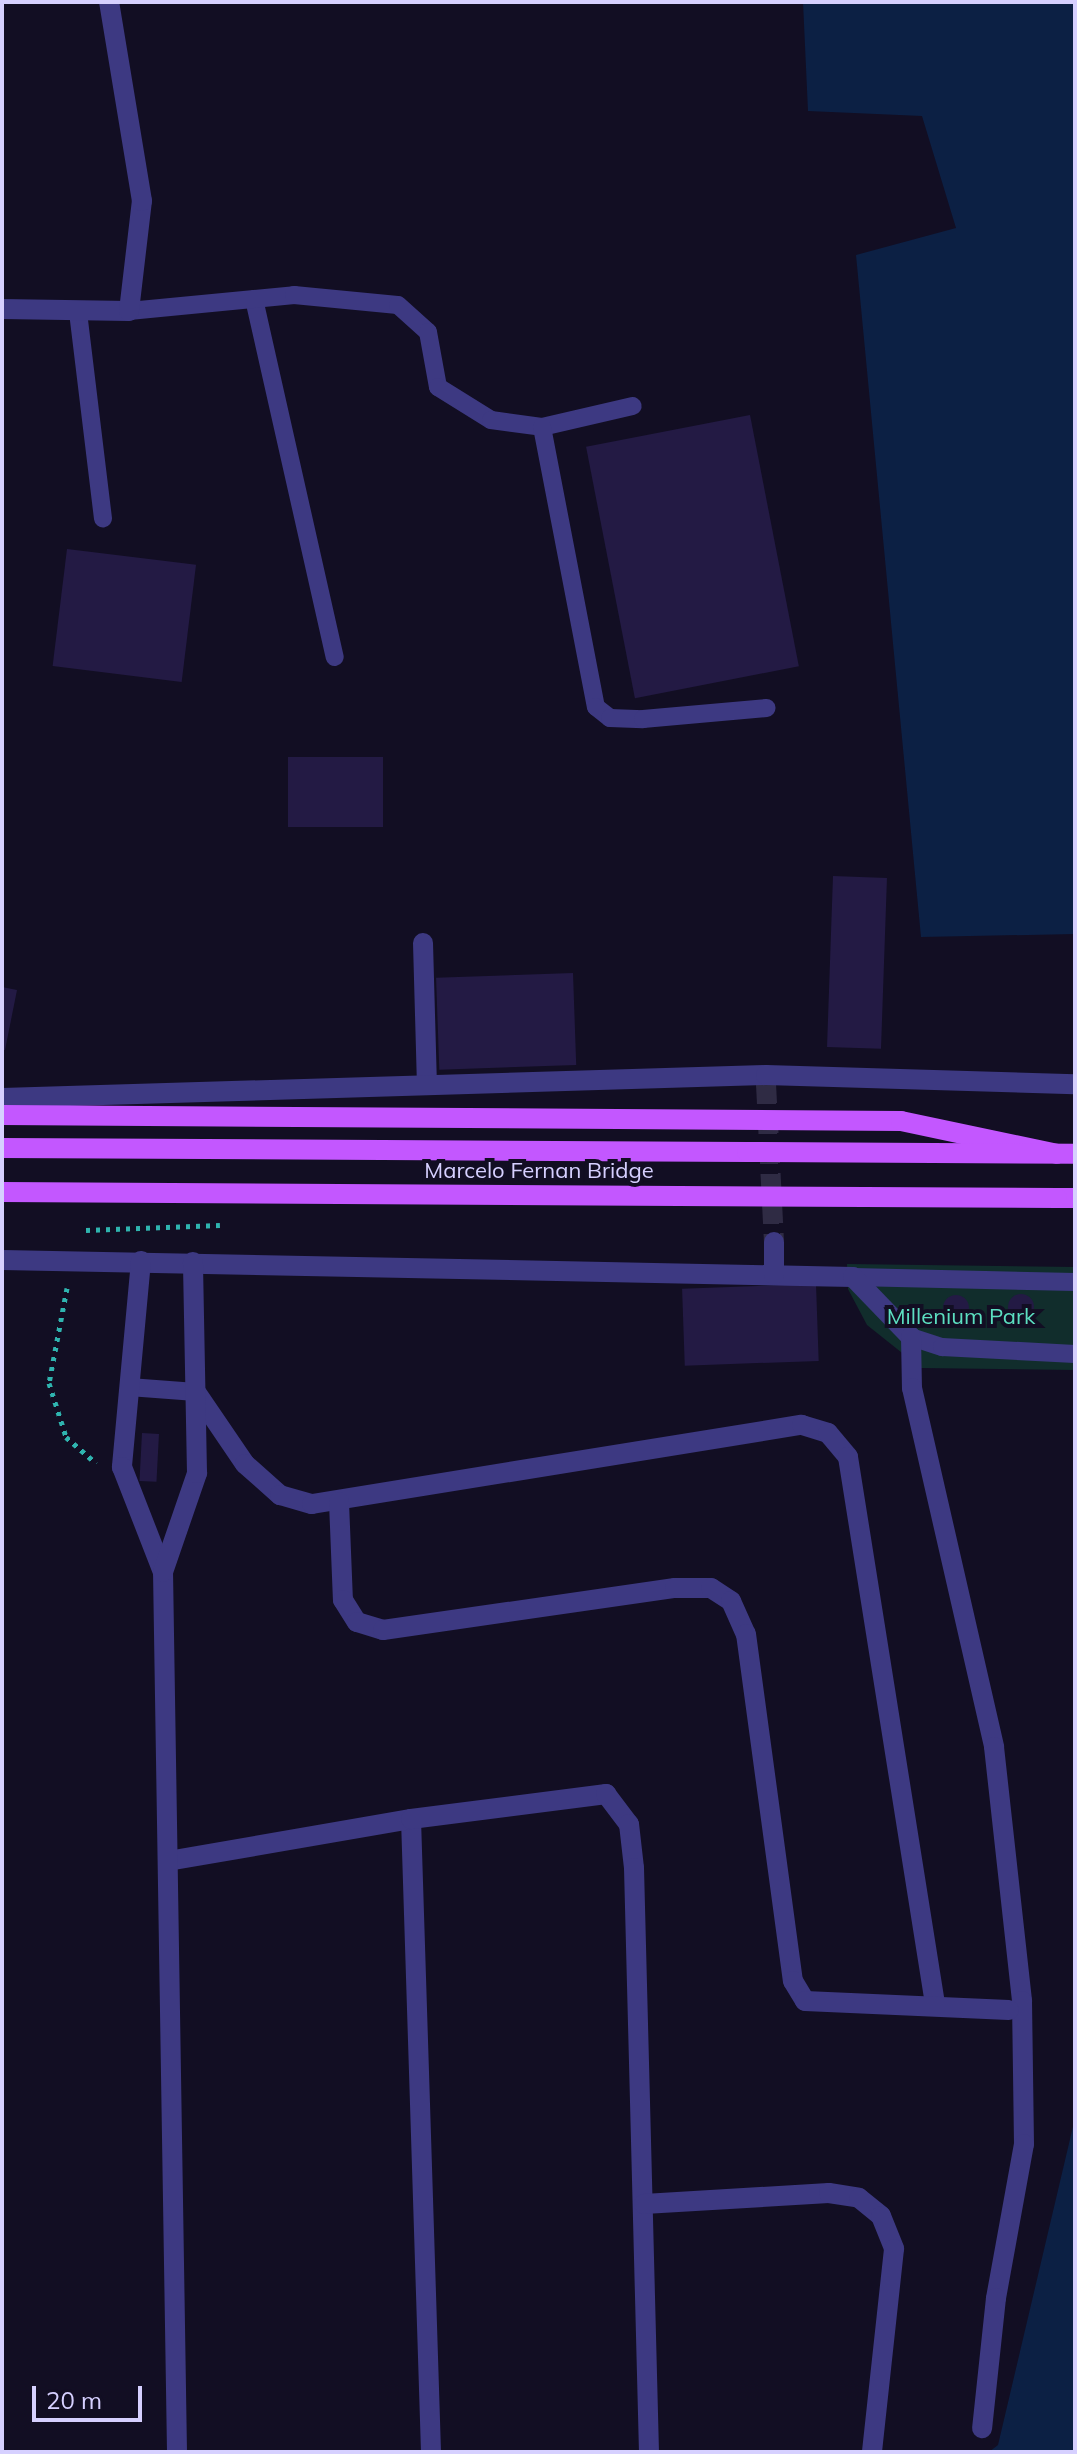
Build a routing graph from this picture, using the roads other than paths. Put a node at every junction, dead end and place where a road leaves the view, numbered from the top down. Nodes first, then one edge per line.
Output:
1 (109, 2) edge
2 (254, 299) junction
3 (2, 309) edge
4 (129, 311) junction
5 (78, 312) junction
6 (633, 406) dead end
7 (542, 427) junction
8 (103, 518) dead end
9 (335, 657) dead end
10 (767, 708) dead end
11 (423, 943) dead end
12 (1075, 1084) edge
13 (427, 1085) junction
14 (2, 1098) edge
15 (2, 1115) edge
16 (2, 1148) edge
17 (1066, 1154) edge
18 (2, 1192) edge
19 (1075, 1198) edge
20 (774, 1242) tunnel mouth
21 (2, 1260) edge
22 (141, 1261) junction
23 (193, 1262) junction
24 (774, 1275) junction
25 (853, 1277) junction
26 (1075, 1282) edge
27 (911, 1337) junction
28 (1075, 1354) edge
29 (129, 1387) junction
30 (196, 1392) junction
31 (339, 1502) junction
32 (163, 1572) junction
33 (411, 1819) junction
34 (168, 1861) junction
35 (935, 2004) junction
36 (1009, 2010) dead end
37 (644, 2204) junction
38 (982, 2428) dead end
39 (177, 2452) edge
40 (431, 2452) edge
41 (649, 2452) edge
42 (872, 2452) edge

1 - 4 street
2 - 4 lane
2 - 7 lane
2 - 9 lane
3 - 5 street
4 - 5 street
5 - 8 lane
6 - 7 lane
7 - 10 lane
11 - 13 street
12 - 13 street
13 - 14 street
15 - 17 main road, bridge
16 - 17 main road, Marcelo Fernan Bridge, bridge
18 - 19 main road, Marcelo Fernan Bridge, bridge
20 - 24 street
21 - 22 street
22 - 23 street
22 - 29 street
23 - 24 street
23 - 30 street
24 - 25 street
25 - 26 lane
25 - 27 street
27 - 28 lane
27 - 38 street
29 - 30 lane
29 - 32 street
30 - 31 street
30 - 32 street
31 - 35 street
31 - 35 street
32 - 34 street
33 - 34 street
33 - 37 street
33 - 40 street
34 - 39 street
35 - 36 street
37 - 41 street
37 - 42 street

